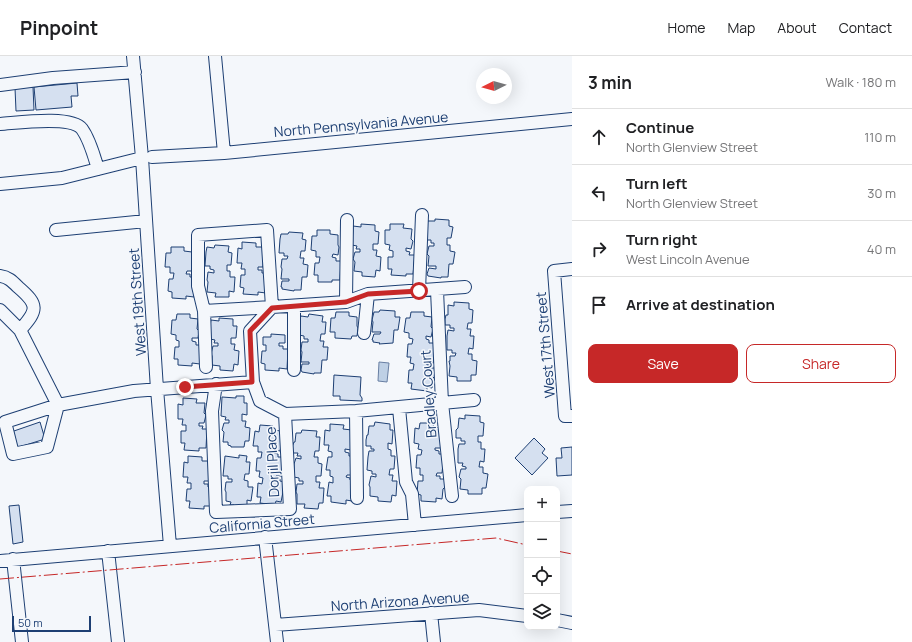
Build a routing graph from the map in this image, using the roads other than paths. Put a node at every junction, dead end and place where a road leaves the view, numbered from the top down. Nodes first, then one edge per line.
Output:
1 (133, 56) edge
2 (215, 56) edge
3 (135, 72) junction
4 (0, 85) edge
5 (572, 119) edge
6 (0, 124) edge
7 (224, 152) junction
8 (147, 158) junction
9 (98, 169) junction
10 (0, 184) edge
11 (422, 216) dead end
12 (347, 220) dead end
13 (146, 221) junction
14 (56, 230) dead end
15 (572, 269) edge
16 (0, 276) edge
17 (465, 287) dead end
18 (437, 290) junction
19 (419, 291) junction
20 (368, 294) junction
21 (346, 302) junction
22 (294, 306) junction
23 (272, 308) junction
24 (0, 310) edge
25 (204, 311) junction
26 (20, 330) junction
27 (364, 333) dead end
28 (206, 366) dead end
29 (294, 370) dead end
30 (252, 382) junction
31 (216, 384) junction
32 (157, 389) junction
33 (474, 400) dead end
34 (442, 402) junction
35 (58, 405) junction
36 (399, 408) junction
37 (356, 411) junction
38 (285, 414) junction
39 (569, 416) edge
40 (452, 496) dead end
41 (357, 498) dead end
42 (572, 511) edge
43 (560, 512) edge
44 (524, 515) edge
45 (415, 525) junction
46 (265, 538) junction
47 (170, 546) junction
48 (108, 551) junction
49 (13, 559) junction
50 (0, 560) edge
51 (431, 613) junction
52 (524, 616) edge
53 (560, 621) edge
54 (572, 623) edge
55 (275, 626) junction
56 (22, 642) edge
57 (118, 642) edge
58 (277, 642) edge
59 (434, 642) edge

1 - 3 street, West 19th Street
2 - 7 street
3 - 4 street
3 - 8 street, West 19th Street
5 - 7 street, North Pennsylvania Avenue
6 - 9 street
7 - 8 street, North Pennsylvania Avenue
8 - 9 street, North Pennsylvania Avenue
8 - 13 street, West 19th Street
9 - 10 street, North Pennsylvania Avenue
11 - 19 street
12 - 21 street
13 - 14 street
13 - 32 street, West 19th Street
15 - 39 street, West 17th Street
16 - 26 street
17 - 18 street
18 - 19 street
18 - 34 street, Bradley Court
19 - 20 street
20 - 21 street
20 - 27 street
21 - 22 street
22 - 23 street
22 - 29 street
23 - 25 street
23 - 25 street
23 - 30 street
24 - 26 street
25 - 28 street
26 - 35 street
30 - 31 street
30 - 38 street
31 - 32 street
31 - 38 street, Dorjil Place
32 - 35 street
32 - 47 street, West 19th Street
33 - 34 street
34 - 36 street
34 - 40 street, Bradley Court
35 - 35 street
36 - 37 street
36 - 45 street
37 - 38 street
37 - 41 street
42 - 43 street
44 - 45 street, California Street
45 - 46 street, California Street
46 - 47 street, California Street
46 - 55 street
47 - 48 street, California Street
48 - 49 street, California Street
48 - 57 street
49 - 50 street, California Street
49 - 56 street
51 - 52 street, North Arizona Avenue
51 - 55 street, North Arizona Avenue
51 - 59 street
53 - 54 street
55 - 58 street

